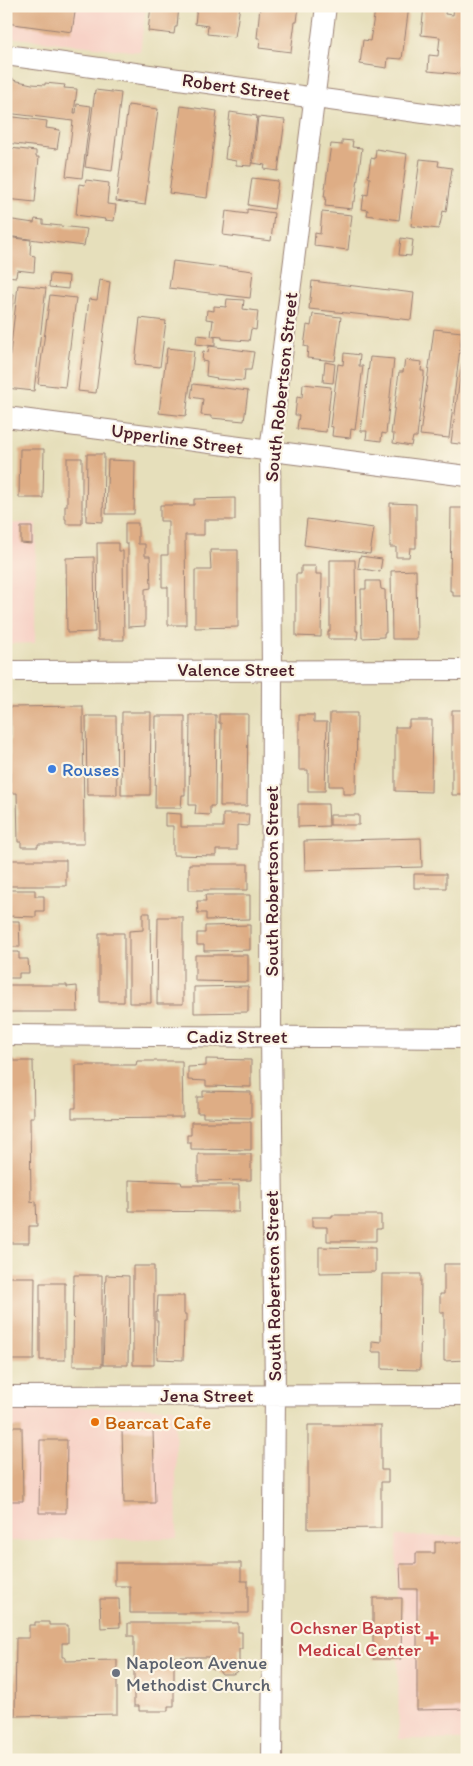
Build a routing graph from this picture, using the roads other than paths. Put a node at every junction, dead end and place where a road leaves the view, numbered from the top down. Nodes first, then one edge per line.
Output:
1 (326, 6) edge
2 (6, 55) edge
3 (314, 98) junction
4 (467, 119) edge
5 (6, 416) edge
6 (270, 451) junction
7 (467, 476) edge
8 (272, 669) junction
9 (467, 670) edge
10 (6, 671) edge
11 (6, 1036) edge
12 (271, 1036) junction
13 (467, 1038) edge
14 (274, 1395) junction
15 (467, 1395) edge
16 (6, 1396) edge
17 (272, 1760) edge

1 - 3 street, South Robertson Street
2 - 3 street, Robert Street
3 - 4 street, Robert Street
3 - 6 street, South Robertson Street
5 - 6 street, Upperline Street
6 - 7 street, Upperline Street
6 - 8 street, South Robertson Street
8 - 9 street, Valence Street
8 - 10 street, Valence Street
8 - 12 street, South Robertson Street
11 - 12 street, Cadiz Street
12 - 13 street, Cadiz Street
12 - 14 street, South Robertson Street
14 - 15 street, Jena Street
14 - 16 street, Jena Street
14 - 17 street, South Robertson Street

